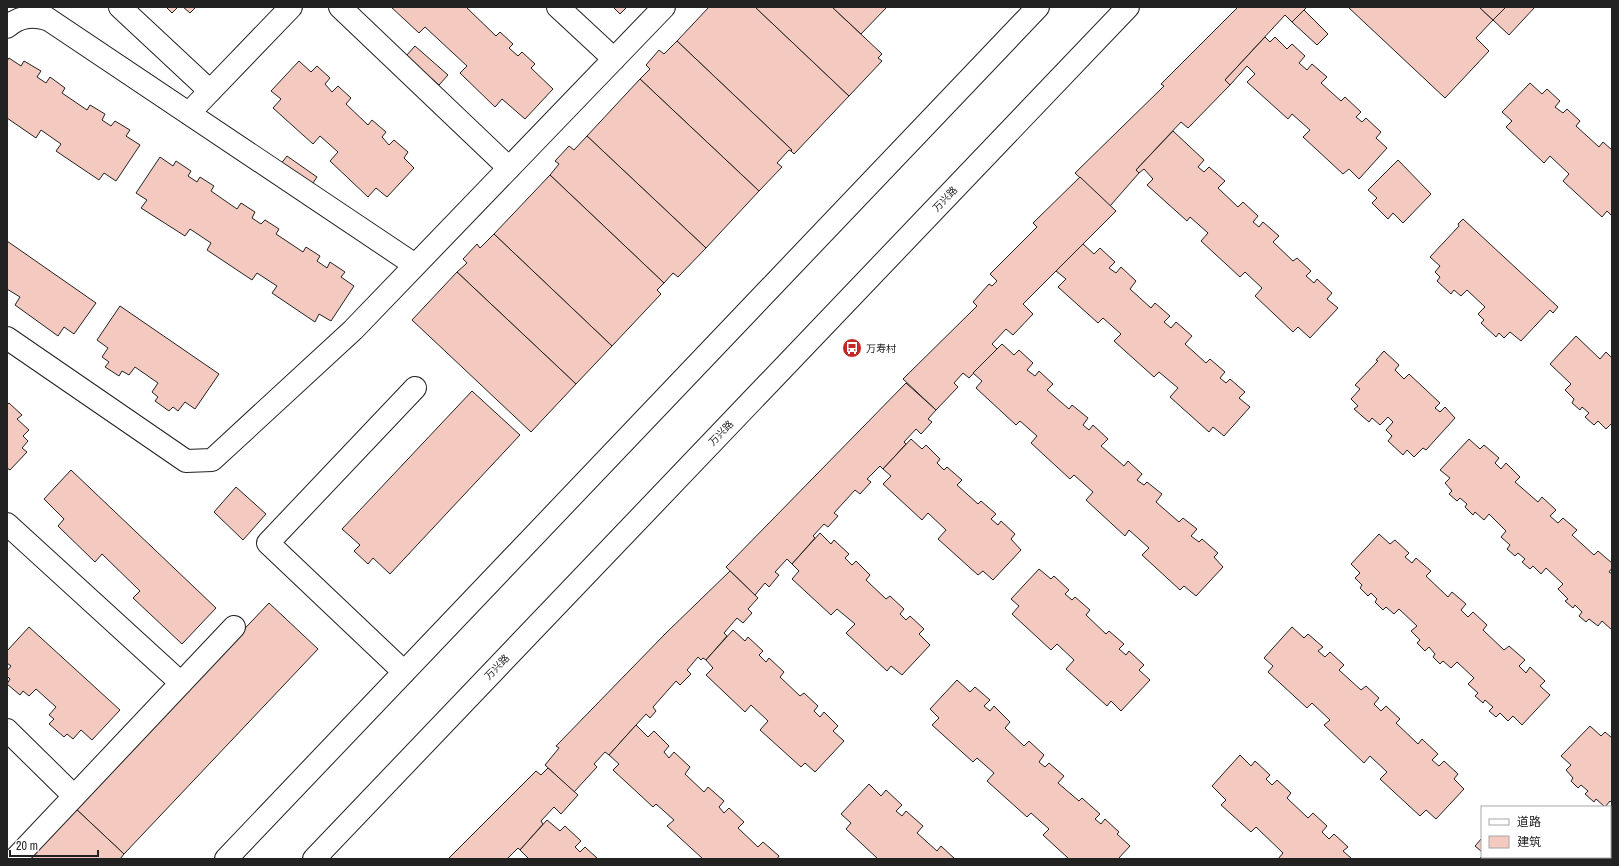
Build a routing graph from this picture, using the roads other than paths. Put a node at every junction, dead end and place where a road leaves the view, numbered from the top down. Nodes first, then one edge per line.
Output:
1 (120, 7) edge
2 (291, 7) edge
3 (340, 7) edge
4 (558, 7) edge
5 (664, 7) edge
6 (1038, 7) edge
7 (1128, 7) edge
8 (39, 13) edge
9 (7, 27) edge
10 (614, 59) junction
11 (210, 91) junction
12 (189, 113) junction
13 (509, 168) junction
14 (415, 265) junction
15 (7, 338) edge
16 (415, 388) dead end
17 (7, 524) edge
18 (234, 627) dead end
19 (404, 672) junction
20 (180, 684) junction
21 (7, 730) edge
22 (74, 796) junction
23 (15, 859) edge
24 (226, 859) edge
25 (314, 859) edge

1 - 11 main road
2 - 11 main road
3 - 13 main road
4 - 10 main road
5 - 10 main road
6 - 19 main road
7 - 25 main road, 万兴路
8 - 9 main road
8 - 12 main road
10 - 13 main road
11 - 12 main road
12 - 14 main road
13 - 14 main road
14 - 15 main road
16 - 19 main road
17 - 20 main road
18 - 20 main road
19 - 24 main road
20 - 22 main road
21 - 22 main road
22 - 23 main road

